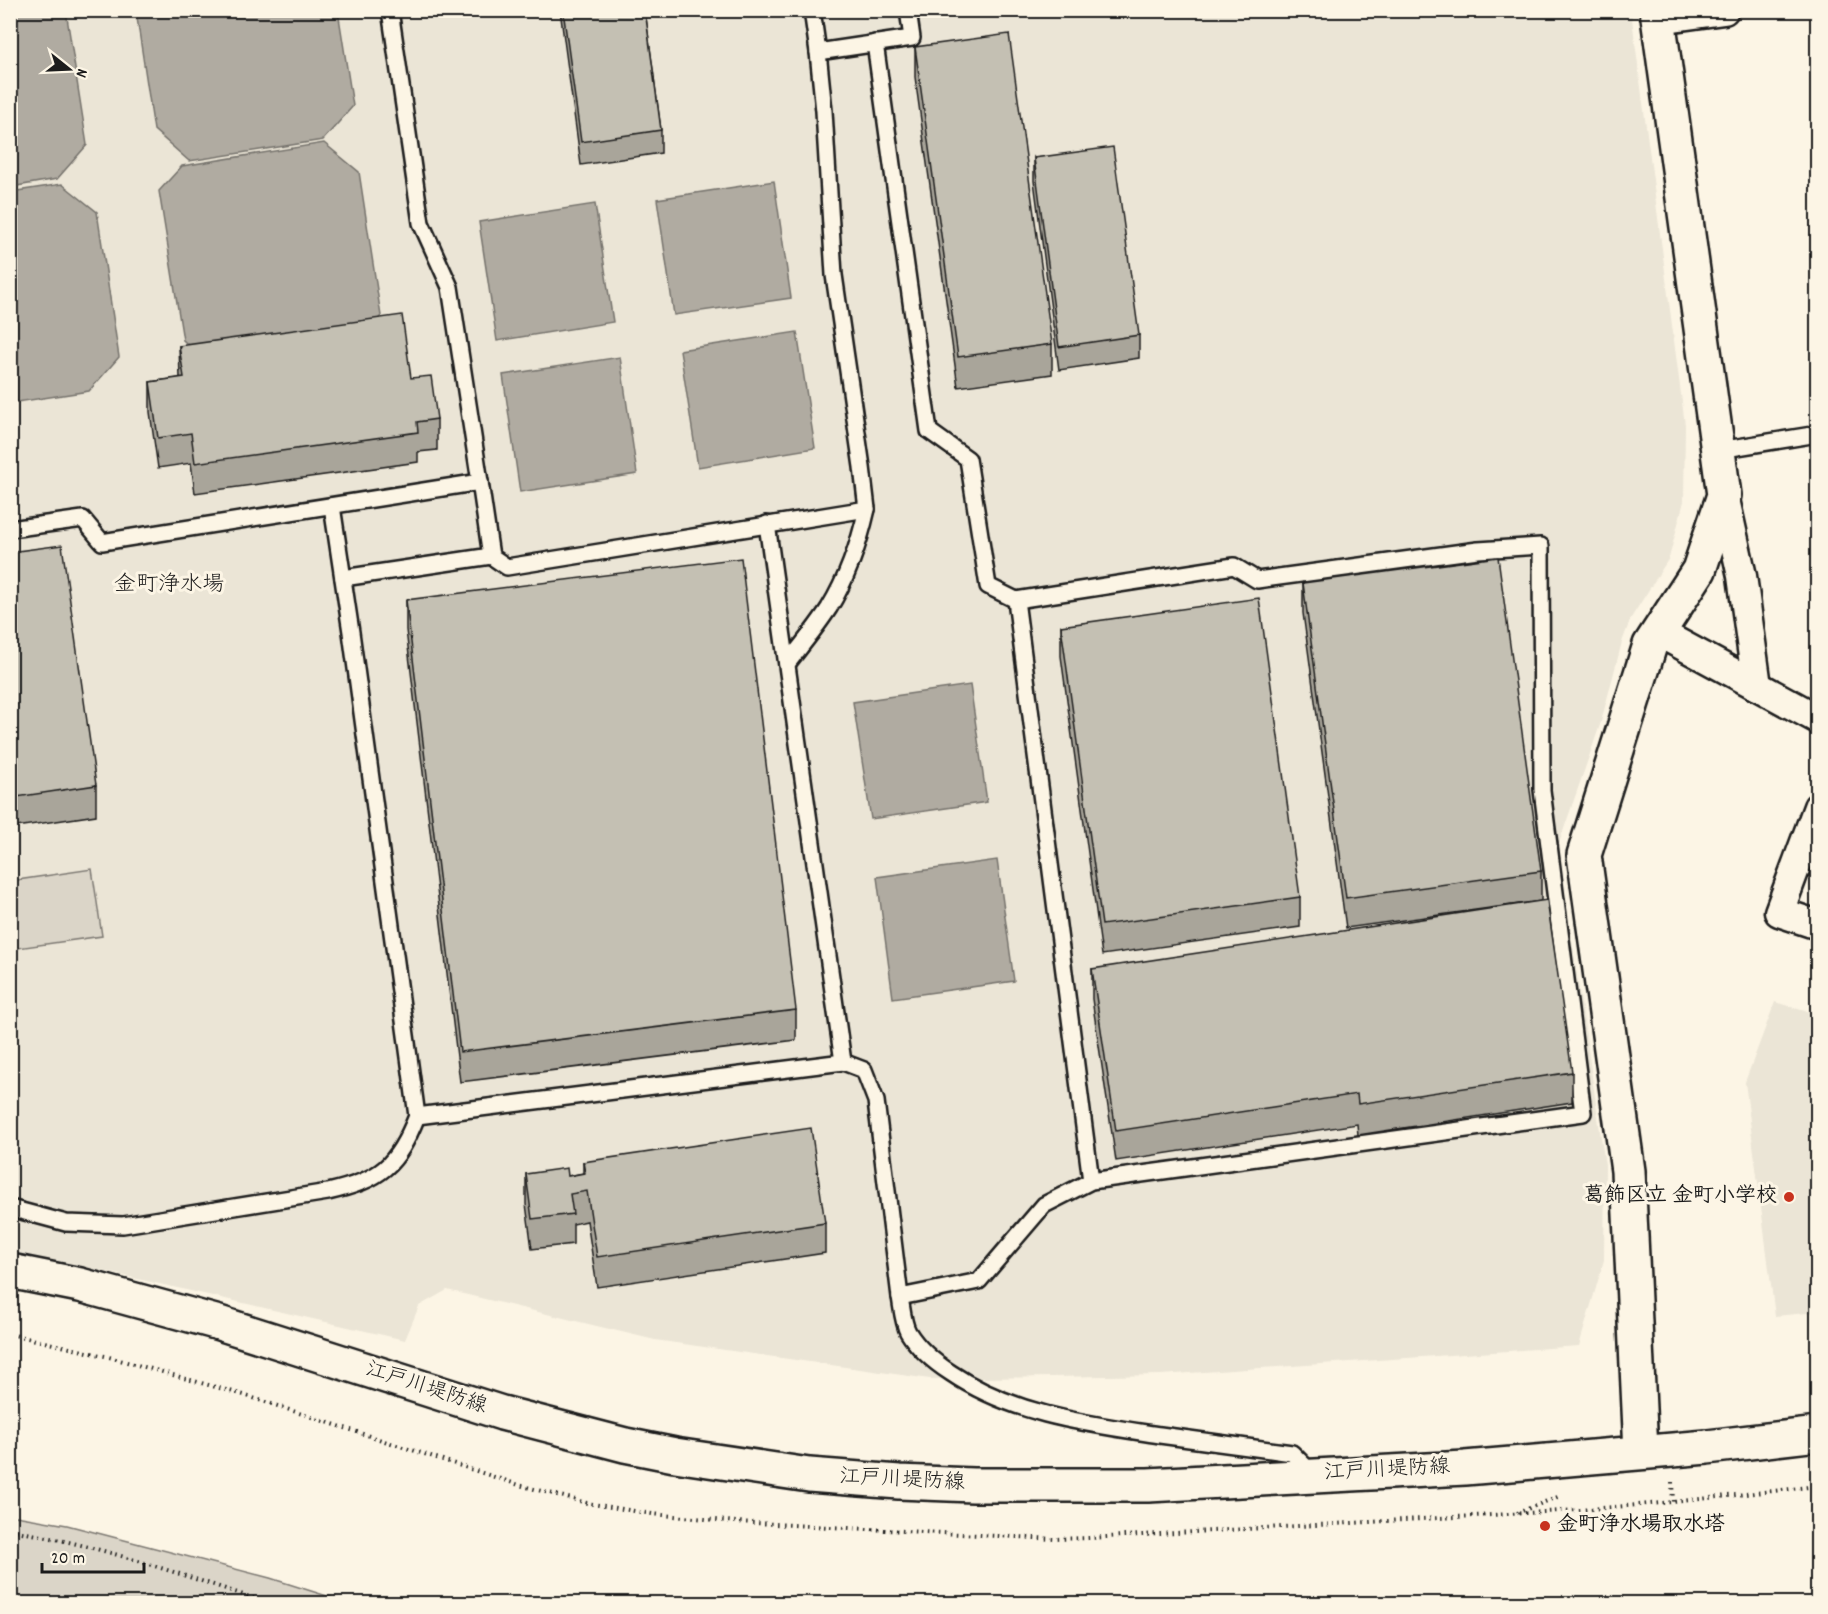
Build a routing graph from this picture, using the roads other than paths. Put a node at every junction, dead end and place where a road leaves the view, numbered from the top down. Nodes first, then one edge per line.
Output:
1 (390, 10) edge
2 (812, 10) edge
3 (908, 10) edge
4 (1724, 10) edge
5 (1658, 15) edge
6 (875, 44) junction
7 (819, 52) junction
8 (1818, 434) edge
9 (1719, 450) junction
10 (480, 482) junction
11 (1724, 495) junction
12 (332, 506) junction
13 (867, 509) junction
14 (767, 524) junction
15 (10, 530) edge
16 (491, 556) junction
17 (343, 578) junction
18 (1016, 600) junction
19 (1658, 632) junction
20 (787, 664) junction
21 (1758, 686) junction
22 (1818, 719) edge
23 (1818, 807) edge
24 (1818, 925) edge
25 (843, 1062) junction
26 (417, 1116) junction
27 (1090, 1181) junction
28 (10, 1208) edge
29 (10, 1271) edge
30 (900, 1297) junction
31 (1818, 1434) edge
32 (1641, 1452) junction
33 (1314, 1475) junction

1 - 10 lane
2 - 7 lane
3 - 6 lane
4 - 5 street
5 - 9 main road
6 - 7 lane
6 - 18 lane
7 - 13 lane
8 - 9 lane
9 - 11 main road
10 - 12 lane
10 - 16 lane
11 - 19 main road
11 - 21 street
12 - 15 lane
12 - 17 lane
13 - 14 lane
13 - 20 lane
14 - 16 lane
14 - 20 lane
16 - 17 lane
17 - 26 lane
18 - 27 lane
18 - 27 lane
19 - 21 street
19 - 32 main road
20 - 25 lane
21 - 22 street
23 - 24 street
25 - 26 lane
25 - 30 lane
26 - 28 lane
27 - 30 lane
29 - 33 main road, 江戸川堤防線
30 - 33 lane
31 - 32 main road, 江戸川堤防線
32 - 33 main road, 江戸川堤防線

